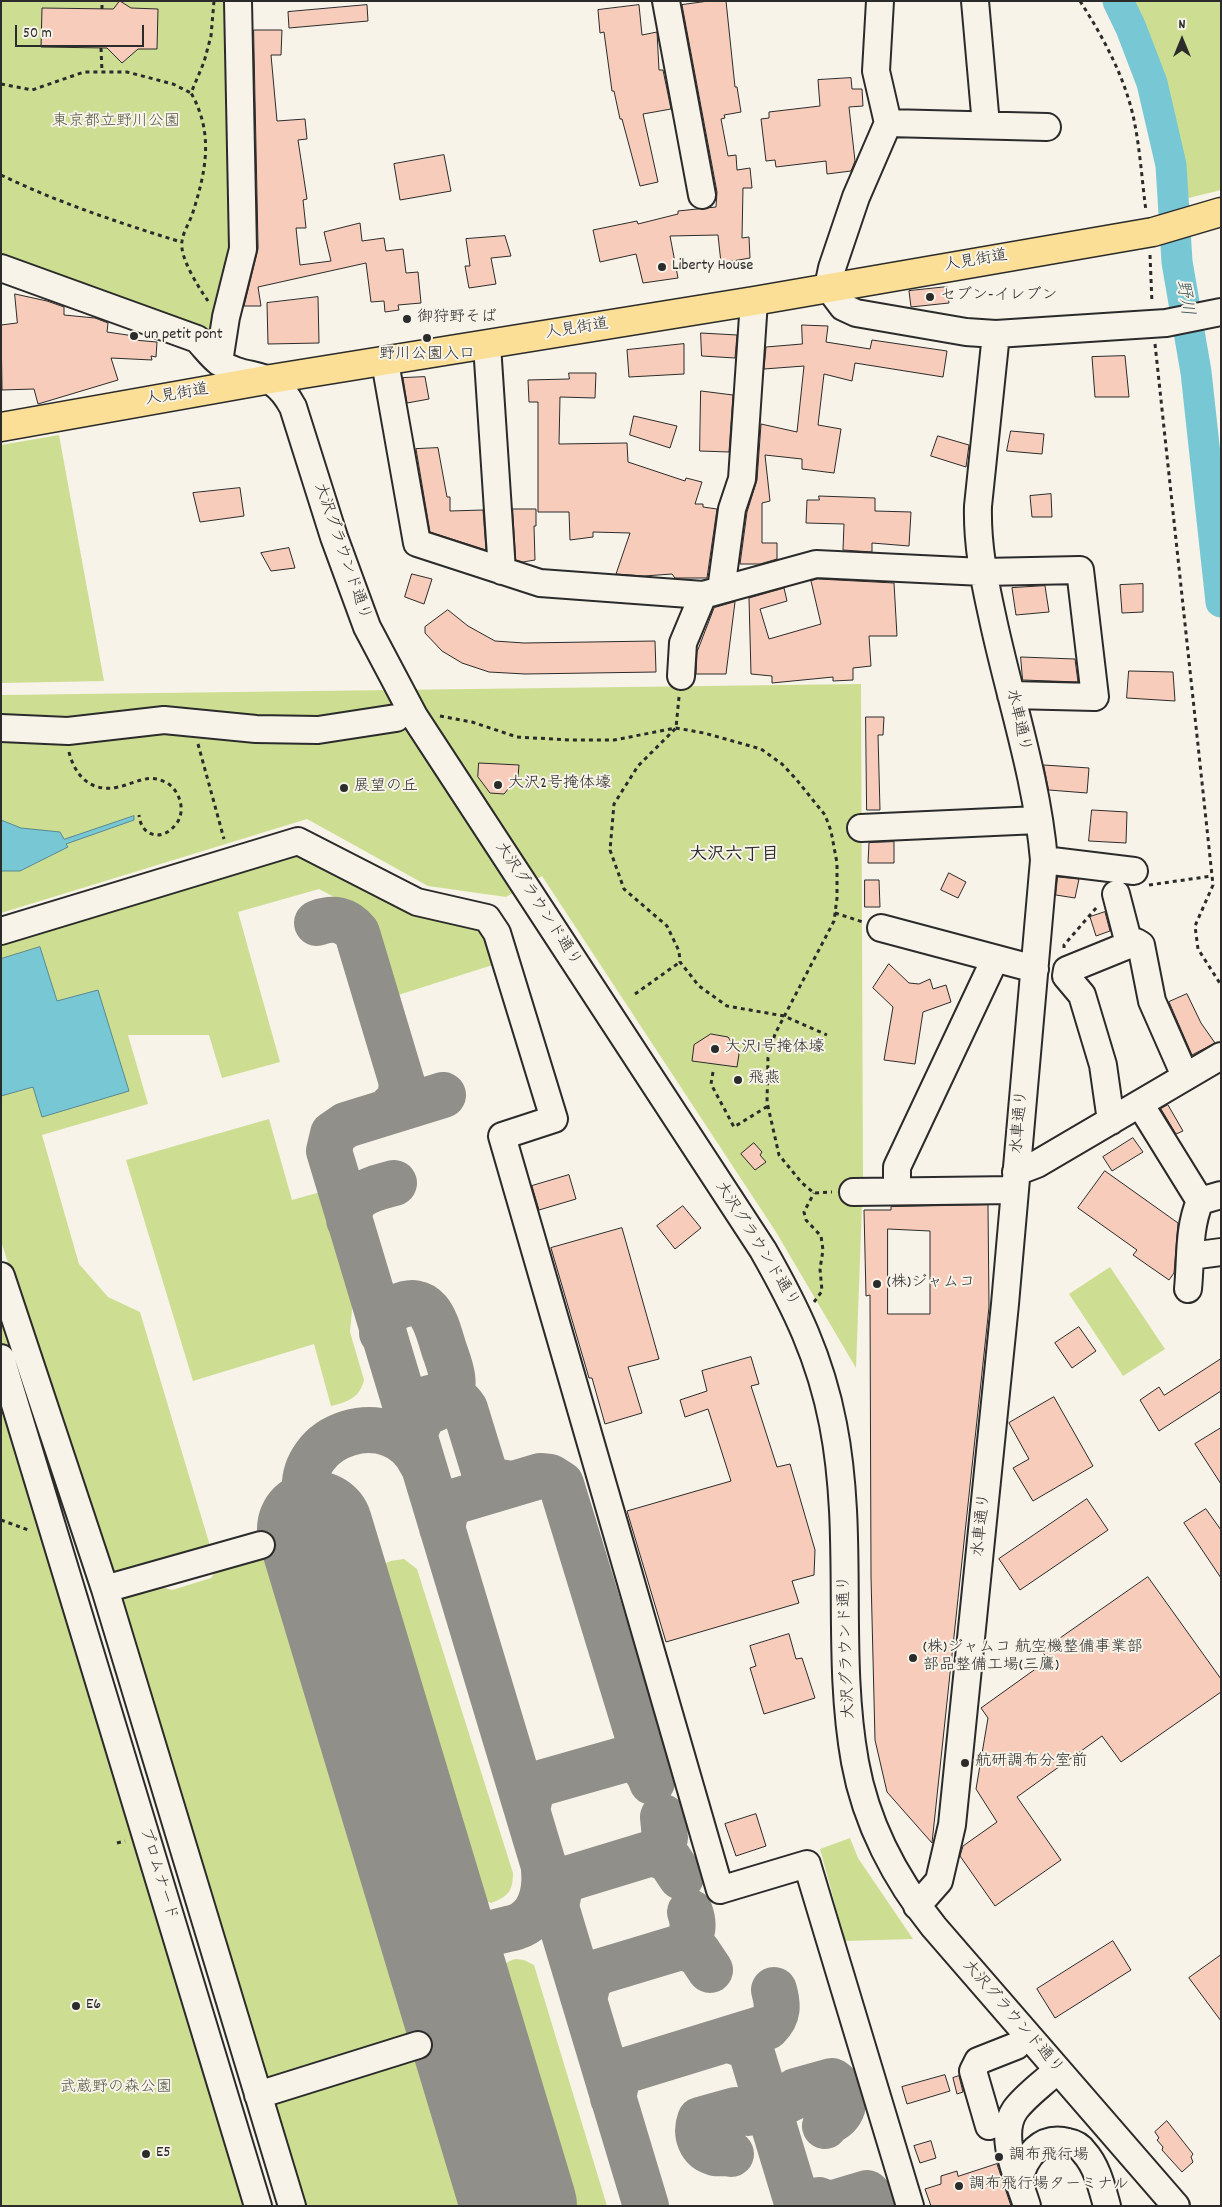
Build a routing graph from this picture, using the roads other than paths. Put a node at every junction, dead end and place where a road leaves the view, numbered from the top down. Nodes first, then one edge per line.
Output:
1 (238, 1) edge
2 (666, 1) edge
3 (880, 1) edge
4 (975, 1) edge
5 (888, 123) junction
6 (986, 125) junction
7 (1047, 127) dead end
8 (702, 195) dead end
9 (1216, 214) edge
10 (1, 268) edge
11 (828, 287) junction
12 (754, 301) junction
13 (1221, 312) edge
14 (996, 334) junction
15 (487, 345) junction
16 (219, 362) junction
17 (385, 362) junction
18 (271, 380) junction
19 (1, 427) edge
20 (502, 571) junction
21 (983, 572) junction
22 (712, 593) junction
23 (681, 676) road end
24 (1011, 695) junction
25 (396, 718) dead end
26 (1, 728) edge
27 (1038, 820) junction
28 (861, 828) dead end
29 (1044, 860) junction
30 (1134, 871) road end
31 (1116, 894) road end
32 (881, 928) road end
33 (1, 931) edge
34 (1130, 944) junction
35 (995, 959) junction
36 (1035, 969) junction
37 (1221, 1056) edge
38 (1185, 1076) junction
39 (1140, 1104) junction
40 (1111, 1121) junction
41 (1015, 1181) junction
42 (853, 1192) dead end
43 (897, 1192) junction
44 (1211, 1198) edge
45 (1221, 1252) edge
46 (1191, 1256) junction
47 (1, 1276) edge
48 (1188, 1289) dead end
49 (1, 1358) edge
50 (261, 1545) dead end
51 (105, 1589) junction
52 (922, 1920) junction
53 (418, 2045) dead end
54 (1016, 2046) dead end
55 (1057, 2070) junction
56 (258, 2095) junction
57 (989, 2126) dead end
58 (1019, 2180) junction
59 (258, 2206) edge
60 (292, 2206) edge
61 (910, 2206) edge
62 (1027, 2206) edge
63 (1107, 2206) edge
64 (1176, 2206) edge

1 - 16 street
2 - 8 street
3 - 5 street
4 - 6 street
5 - 6 street
5 - 11 street
6 - 7 street
9 - 11 main road, 人見街道
10 - 16 street
11 - 12 main road, 人見街道
11 - 14 street
12 - 15 main road, 人見街道
12 - 22 street
13 - 14 street
14 - 21 street, 水車通り
15 - 17 main road, 人見街道
15 - 20 street
16 - 18 street
17 - 18 main road, 人見街道
17 - 20 street
18 - 19 main road, 人見街道
18 - 52 street, 大沢グラウンド通り
20 - 22 street
21 - 22 street
21 - 24 street, 水車通り
21 - 24 street
22 - 23 street
24 - 27 street, 水車通り
25 - 26 street
27 - 28 street
27 - 29 street, 水車通り
29 - 30 street
29 - 36 street, 水車通り
31 - 34 street
32 - 35 street
33 - 61 street
34 - 38 street
34 - 40 street
35 - 36 street
35 - 43 street
36 - 41 street, 水車通り
37 - 38 street
38 - 39 street
39 - 40 street
39 - 44 street
40 - 41 street
41 - 43 street
41 - 52 street, 水車通り
42 - 43 street
44 - 46 street
45 - 46 street
46 - 48 street
47 - 51 street
49 - 59 street, プロムナード
50 - 51 street
51 - 56 street
52 - 55 street, 大沢グラウンド通り
53 - 56 street
54 - 57 street
55 - 58 street
55 - 64 street, 大沢グラウンド通り
56 - 60 street
58 - 62 street
58 - 63 street

